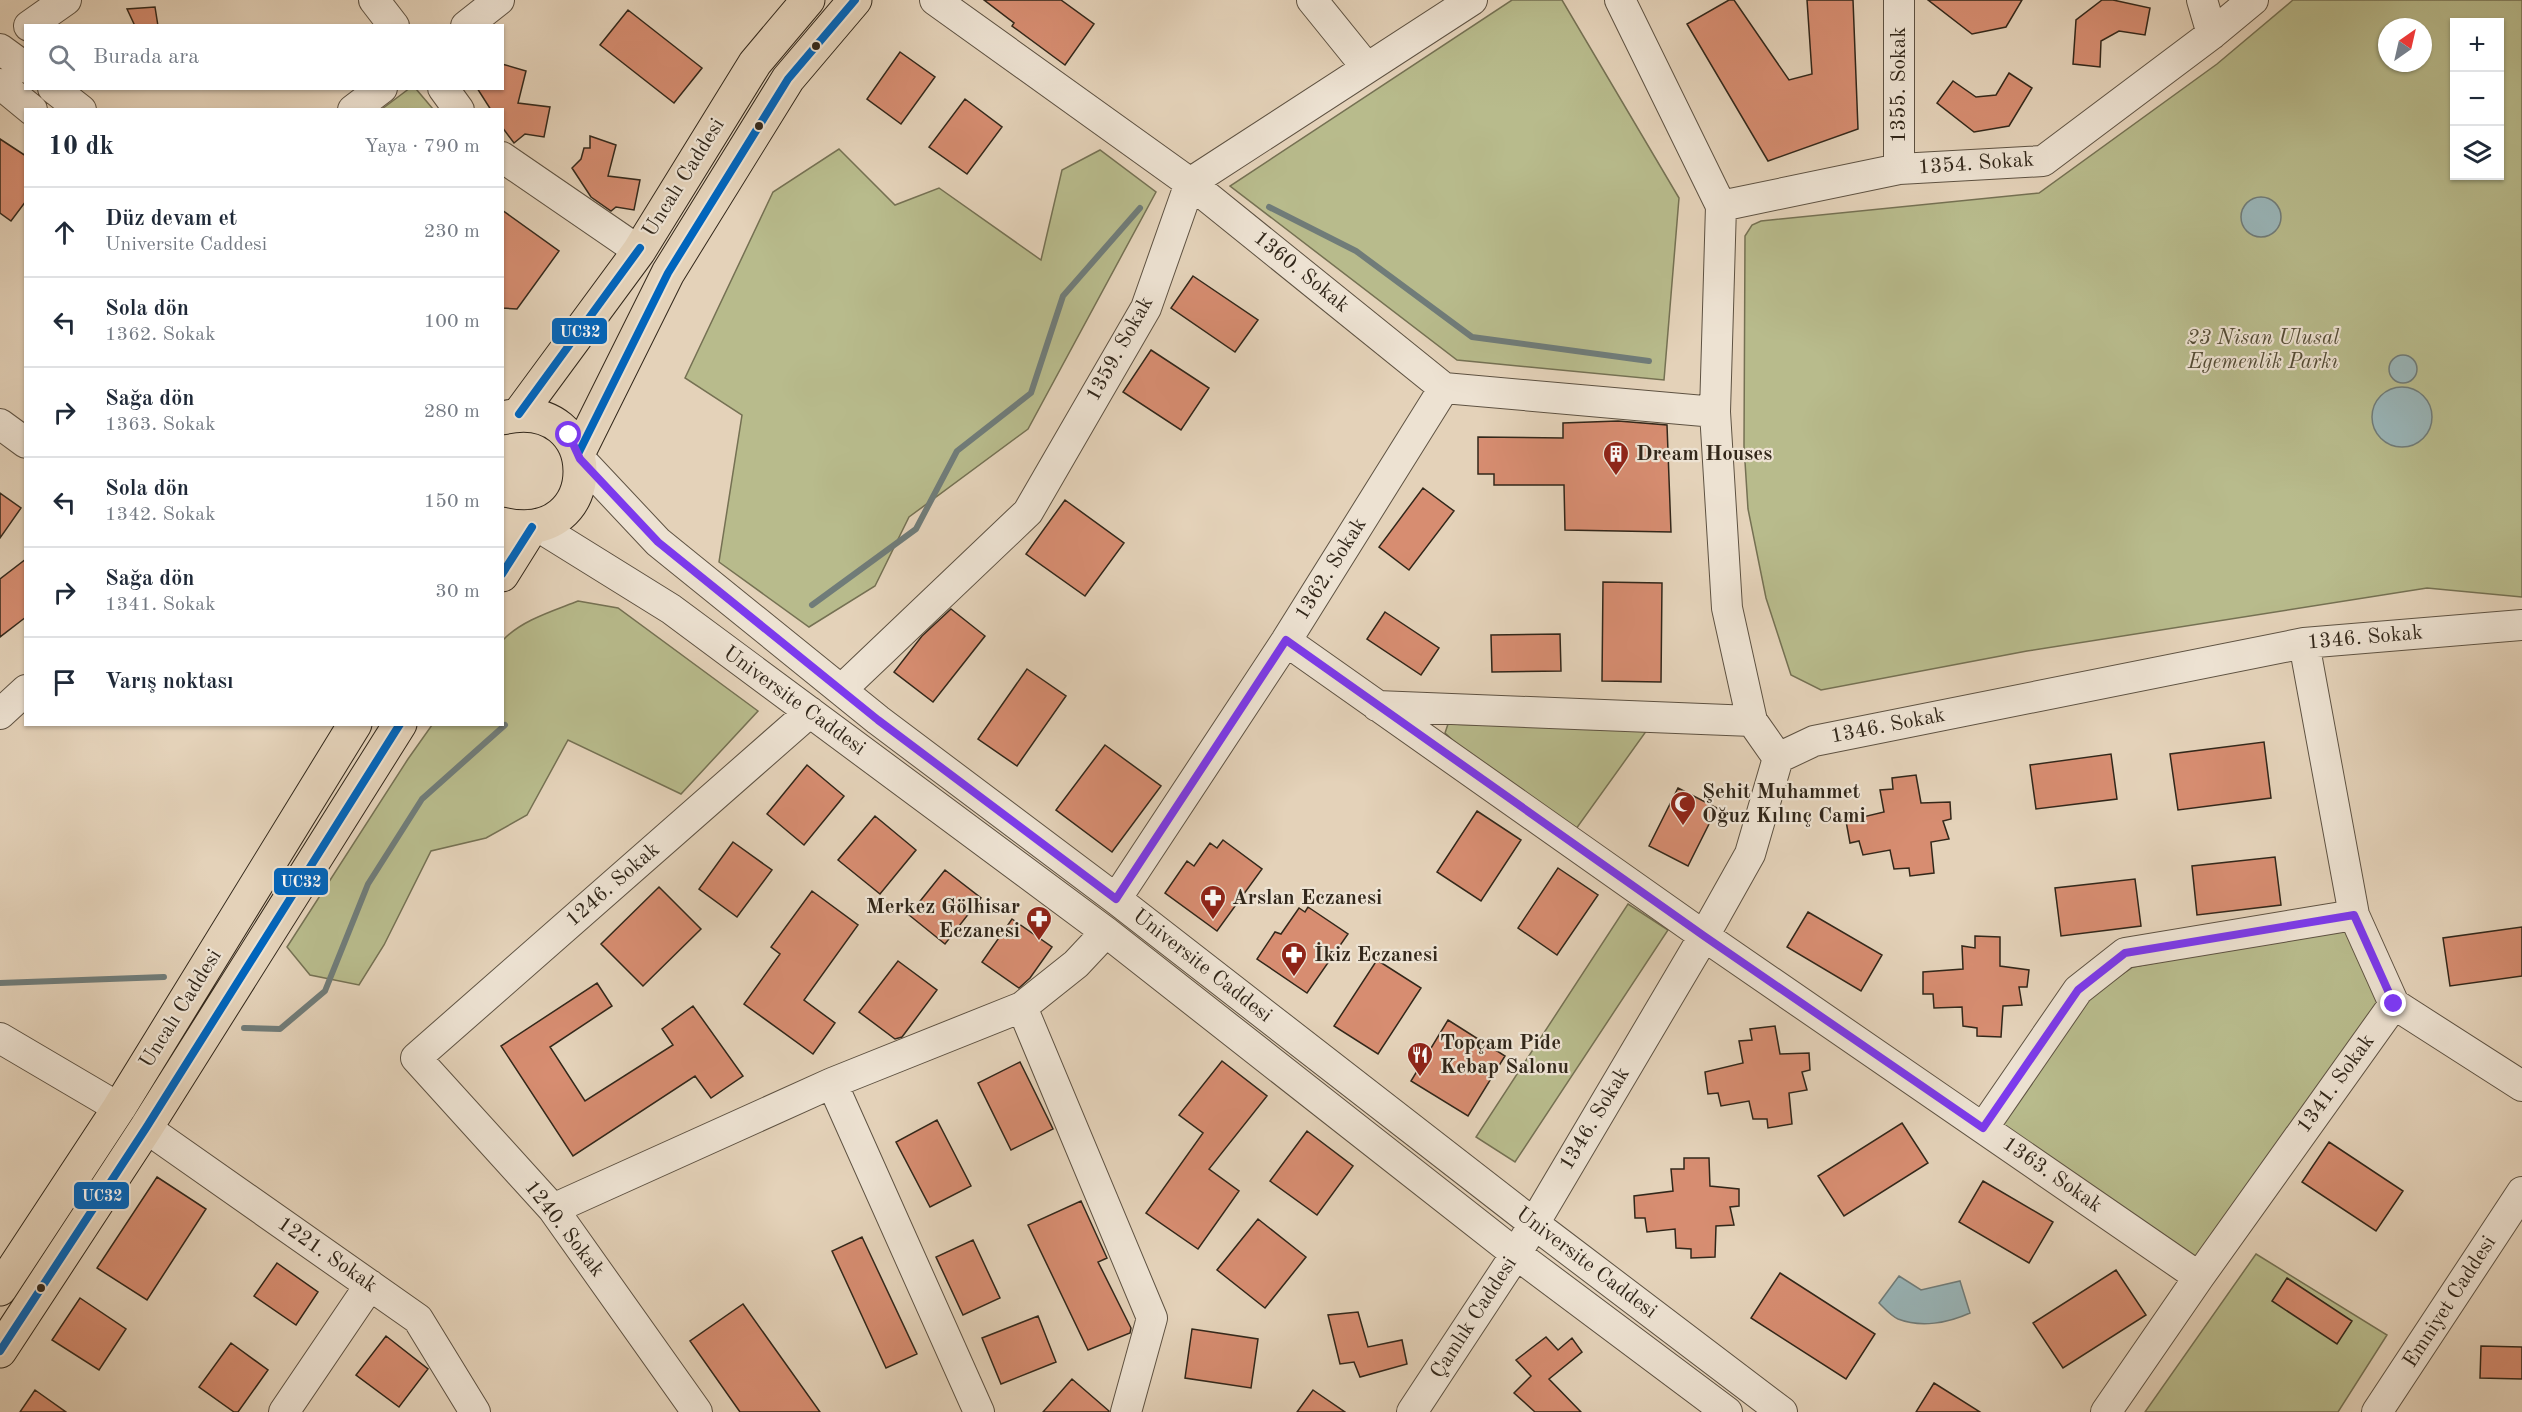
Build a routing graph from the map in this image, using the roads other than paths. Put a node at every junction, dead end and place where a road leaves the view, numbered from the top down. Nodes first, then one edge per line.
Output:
1 (66, 0) edge
2 (374, 0) edge
3 (499, 0) edge
4 (808, 0) edge
5 (855, 0) edge
6 (935, 0) edge
7 (1312, 0) edge
8 (1472, 0) edge
9 (1620, 0) edge
10 (1899, 0) edge
11 (2202, 0) edge
12 (2253, 0) edge
13 (32, 24) edge
14 (392, 24) edge
15 (469, 24) edge
16 (24, 29) edge
17 (2212, 34) junction
18 (0, 47) edge
19 (24, 66) edge
20 (1367, 68) junction
21 (0, 84) edge
22 (56, 90) edge
23 (379, 90) edge
24 (444, 90) edge
25 (30, 108) edge
26 (78, 108) edge
27 (356, 108) edge
28 (458, 108) edge
29 (504, 158) edge
30 (1899, 169) junction
31 (1190, 183) junction
32 (1721, 206) junction
33 (639, 250) junction
34 (1444, 388) junction
35 (1715, 412) junction
36 (509, 415) edge
37 (0, 424) edge
38 (24, 441) edge
39 (579, 456) junction
40 (525, 526) edge
41 (504, 571) edge
42 (2522, 625) edge
43 (1286, 640) junction
44 (2304, 643) junction
45 (841, 690) junction
46 (24, 692) edge
47 (1377, 706) junction
48 (810, 712) junction
49 (0, 714) edge
50 (1752, 722) junction
51 (354, 726) edge
52 (399, 726) edge
53 (1778, 758) junction
54 (1116, 899) junction
55 (2354, 915) junction
56 (1106, 932) junction
57 (1704, 936) junction
58 (2394, 1004) junction
59 (1022, 1007) junction
60 (0, 1038) edge
61 (416, 1059) joint
62 (832, 1083) junction
63 (2522, 1086) edge
64 (119, 1108) junction
65 (146, 1128) junction
66 (1983, 1128) junction
67 (2522, 1191) edge
68 (553, 1209) junction
69 (1533, 1223) junction
70 (1516, 1254) junction
71 (2199, 1277) junction
72 (370, 1285) junction
73 (0, 1288) edge
74 (0, 1351) edge
75 (284, 1412) edge
76 (475, 1412) edge
77 (697, 1412) edge
78 (979, 1412) edge
79 (1126, 1412) edge
80 (1412, 1412) edge
81 (1727, 1412) edge
82 (1782, 1412) edge
83 (2106, 1412) edge
84 (2377, 1412) edge

1 - 13 street
2 - 14 street
3 - 15 street
4 - 33 main road, Uncalı Caddesi
5 - 39 main road, Uncalı Caddesi
6 - 31 street, 1360. Sokak
7 - 20 street
8 - 20 street
9 - 32 street
10 - 30 street, 1355. Sokak
11 - 17 street
12 - 17 street, 1354. Sokak
16 - 18 street
17 - 30 street, 1354. Sokak
18 - 19 street
20 - 31 street
21 - 25 street
22 - 26 street
23 - 27 street
24 - 28 street
29 - 33 street
30 - 32 street, 1354. Sokak
31 - 34 street, 1360. Sokak
31 - 45 street, 1359. Sokak
32 - 35 street
33 - 36 main road, Uncalı Caddesi
34 - 35 street
34 - 43 street, 1362. Sokak
35 - 50 street
36 - 39 main road
37 - 38 street
39 - 40 main road
39 - 45 street, Universite Caddesi
40 - 41 main road
40 - 48 street, Universite Caddesi
42 - 44 street, 1346. Sokak
43 - 47 street, 1363. Sokak
43 - 54 street, 1362. Sokak
44 - 53 street, 1346. Sokak
44 - 55 street
45 - 54 street, Universite Caddesi
46 - 49 street
47 - 50 street
47 - 57 street, 1363. Sokak
48 - 56 street, Universite Caddesi
48 - 61 street, 1246. Sokak
50 - 53 street
51 - 64 main road, Uncalı Caddesi
52 - 65 main road, Uncalı Caddesi
53 - 57 street, 1346. Sokak
54 - 69 street, Universite Caddesi
55 - 58 street
55 - 66 street
56 - 59 street
56 - 70 street, Universite Caddesi
57 - 66 street, 1363. Sokak
57 - 69 street, 1346. Sokak
58 - 63 street
58 - 71 street, 1341. Sokak
59 - 62 street
59 - 79 street
60 - 64 street
61 - 68 street, 1240. Sokak
62 - 68 street
62 - 78 street
64 - 73 main road, Uncalı Caddesi
65 - 72 street, 1221. Sokak
65 - 74 main road, Uncalı Caddesi
66 - 71 street, 1363. Sokak
67 - 84 street, Emniyet Caddesi
68 - 77 street, 1240. Sokak
69 - 70 street, Çamlık Caddesi
69 - 82 street, Universite Caddesi
70 - 80 street, Çamlık Caddesi
70 - 81 street, Universite Caddesi
71 - 83 street, 1341. Sokak
72 - 75 street
72 - 76 street, 1221. Sokak

